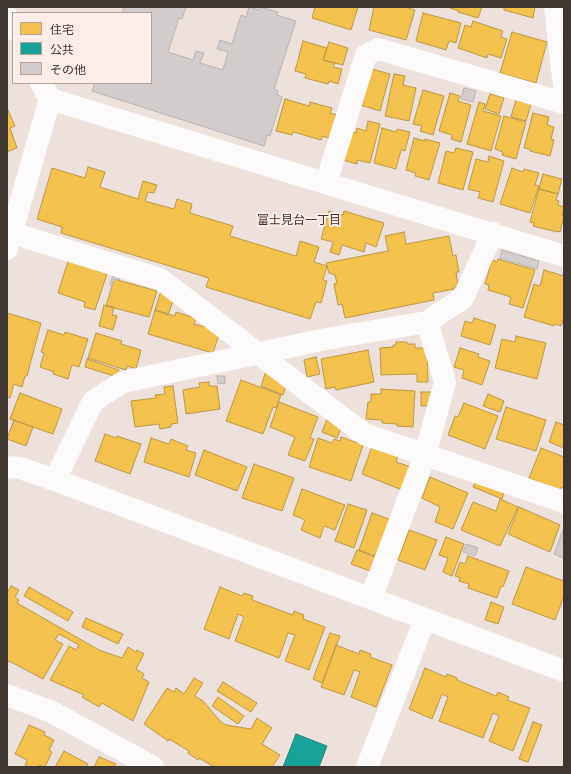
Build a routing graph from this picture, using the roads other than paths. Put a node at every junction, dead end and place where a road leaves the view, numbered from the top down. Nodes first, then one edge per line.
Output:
1 (555, 7) edge
2 (7, 17) edge
3 (12, 27) edge
4 (564, 86) edge
5 (45, 91) edge
6 (564, 103) edge
7 (326, 183) junction
8 (493, 233) junction
9 (9, 241) edge
10 (564, 256) edge
11 (427, 322) junction
12 (259, 353) junction
13 (425, 455) junction
14 (7, 467) edge
15 (55, 480) junction
16 (564, 502) edge
17 (371, 598) junction
18 (425, 619) junction
19 (564, 671) edge
20 (7, 695) edge
21 (153, 767) edge
22 (368, 767) edge

1 - 4 street
2 - 3 street
5 - 7 street
5 - 9 street
6 - 7 street
7 - 8 street
8 - 10 street
8 - 11 street
9 - 12 street
11 - 12 street
11 - 13 street
12 - 13 street
12 - 15 street
13 - 16 street
13 - 17 street
14 - 15 street
15 - 17 street
17 - 18 street
18 - 19 street
18 - 22 street
20 - 21 street

